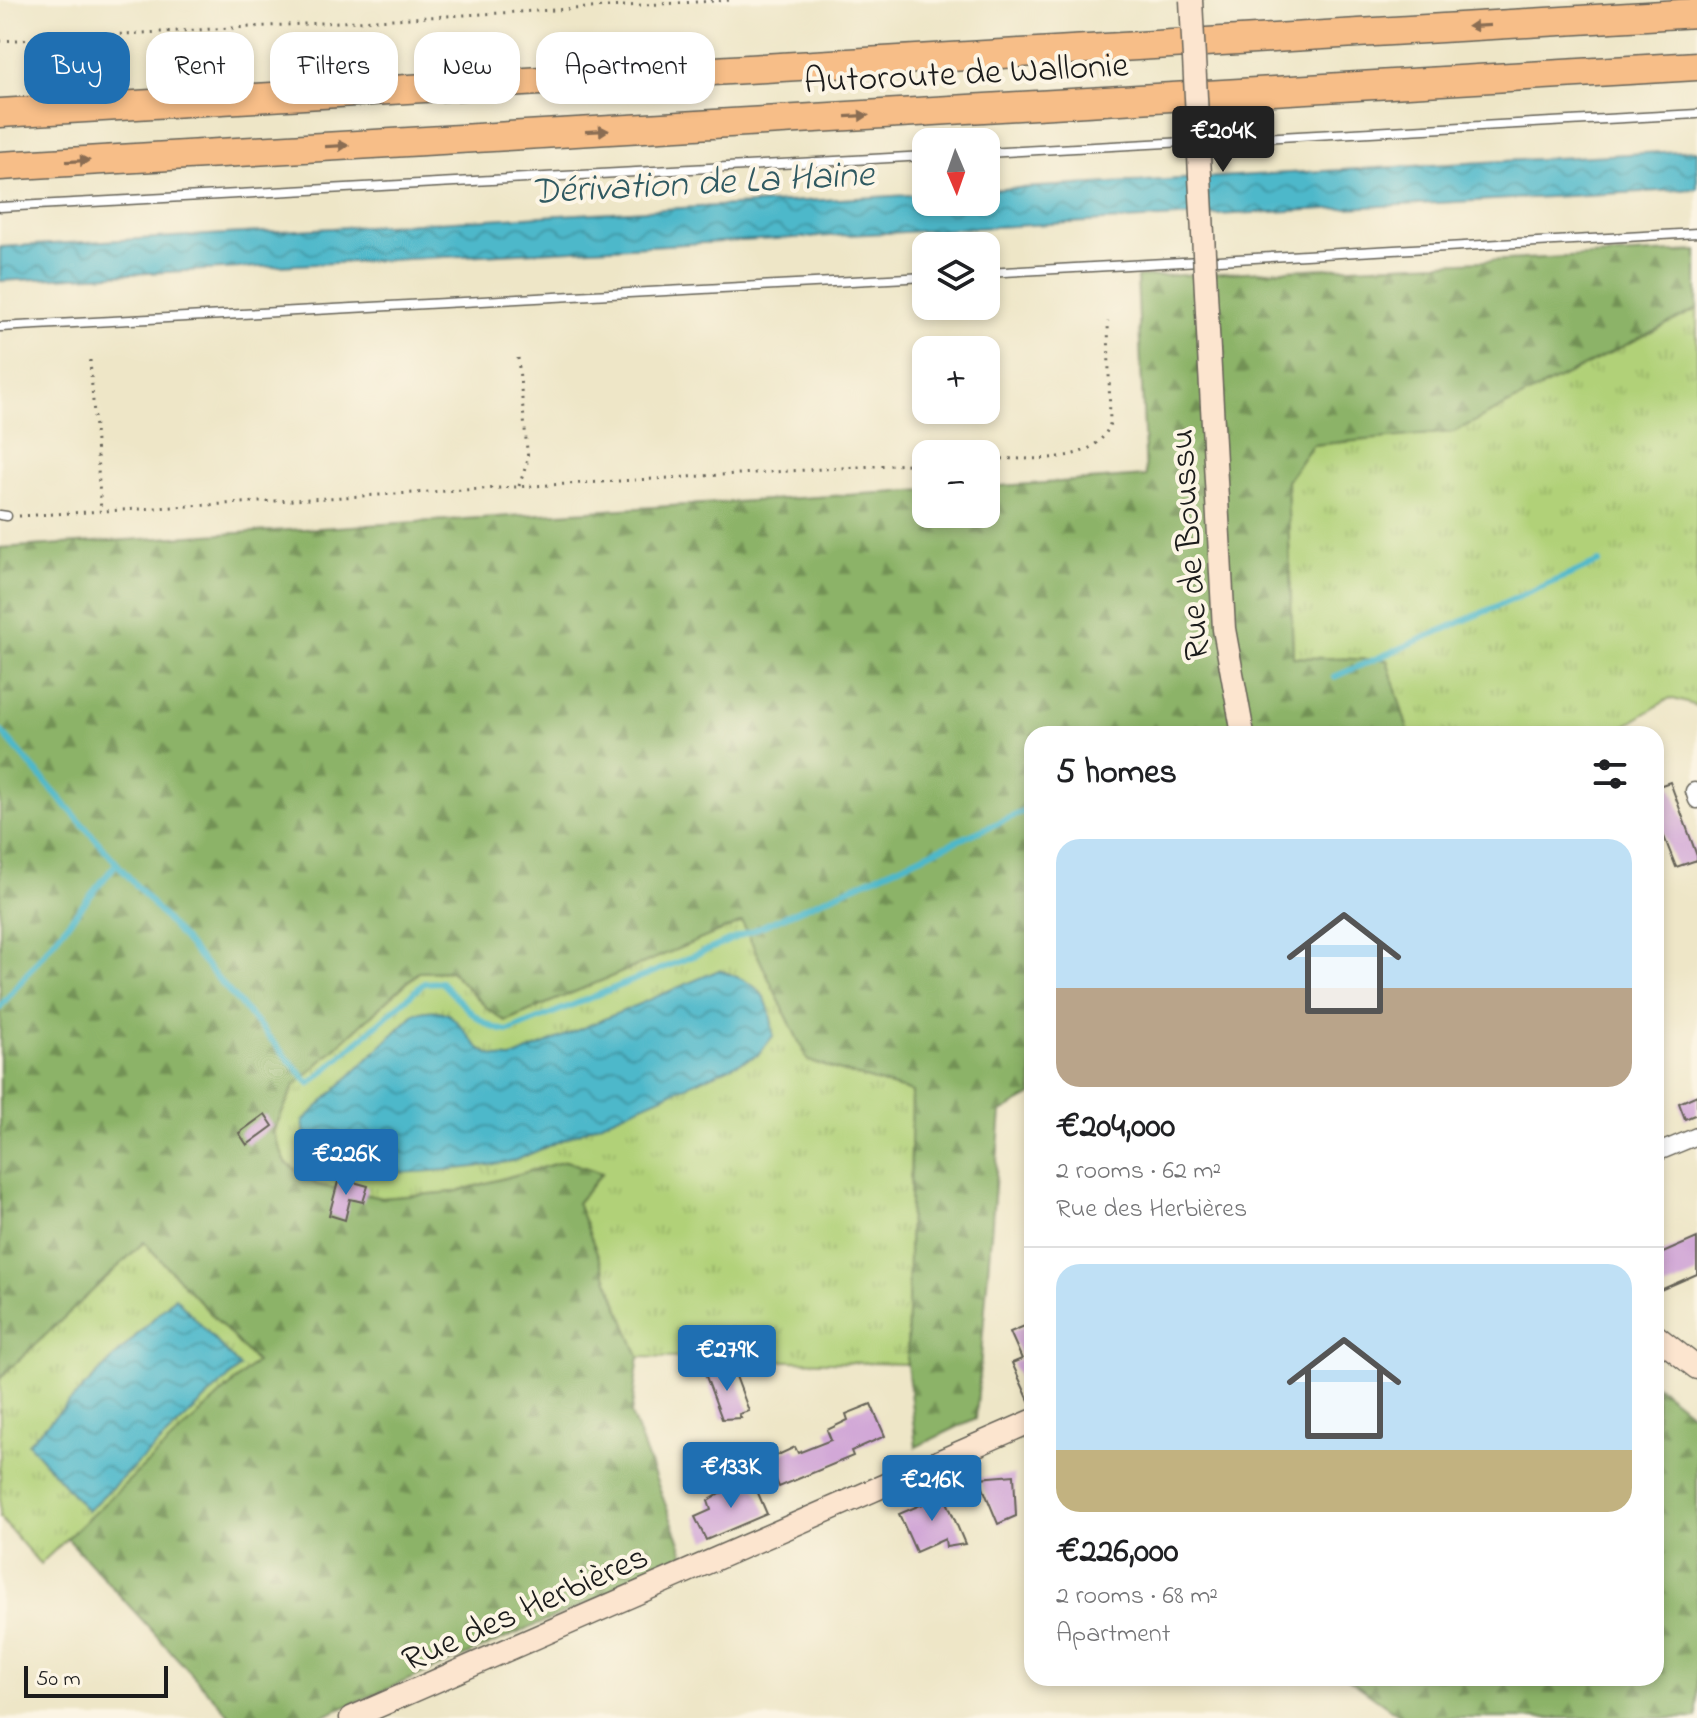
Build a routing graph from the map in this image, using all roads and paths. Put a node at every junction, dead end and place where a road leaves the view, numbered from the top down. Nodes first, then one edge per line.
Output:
1 (732, 0) edge
2 (1191, 0) edge
3 (1697, 13) edge
4 (0, 41) edge
5 (1697, 66) edge
6 (0, 113) edge
7 (1697, 114) edge
8 (1000, 152) edge
9 (912, 157) edge
10 (0, 166) edge
11 (0, 207) edge
12 (1697, 233) edge
13 (1000, 272) edge
14 (912, 278) edge
15 (1108, 321) dead end
16 (0, 327) edge
17 (518, 358) dead end
18 (90, 360) dead end
19 (1000, 458) edge
20 (912, 464) edge
21 (519, 486) junction
22 (101, 511) junction
23 (4, 516) edge
24 (1242, 726) edge
25 (1697, 1136) edge
26 (1664, 1150) edge
27 (1664, 1342) edge
28 (1697, 1368) edge
29 (1024, 1424) edge
30 (351, 1718) edge

1 - 4 path
2 - 24 street, Rue de Boussu, bridge
3 -> 6 highway, Autoroute de Wallonie
10 -> 5 highway, Autoroute de Wallonie
7 - 8 lane
9 - 11 lane
12 - 13 lane
14 - 16 lane
15 - 19 path
17 - 21 path
18 - 22 path
20 - 21 path
21 - 22 path
22 - 23 path
25 - 26 street
27 - 28 street
29 - 30 street, Rue des Herbières

